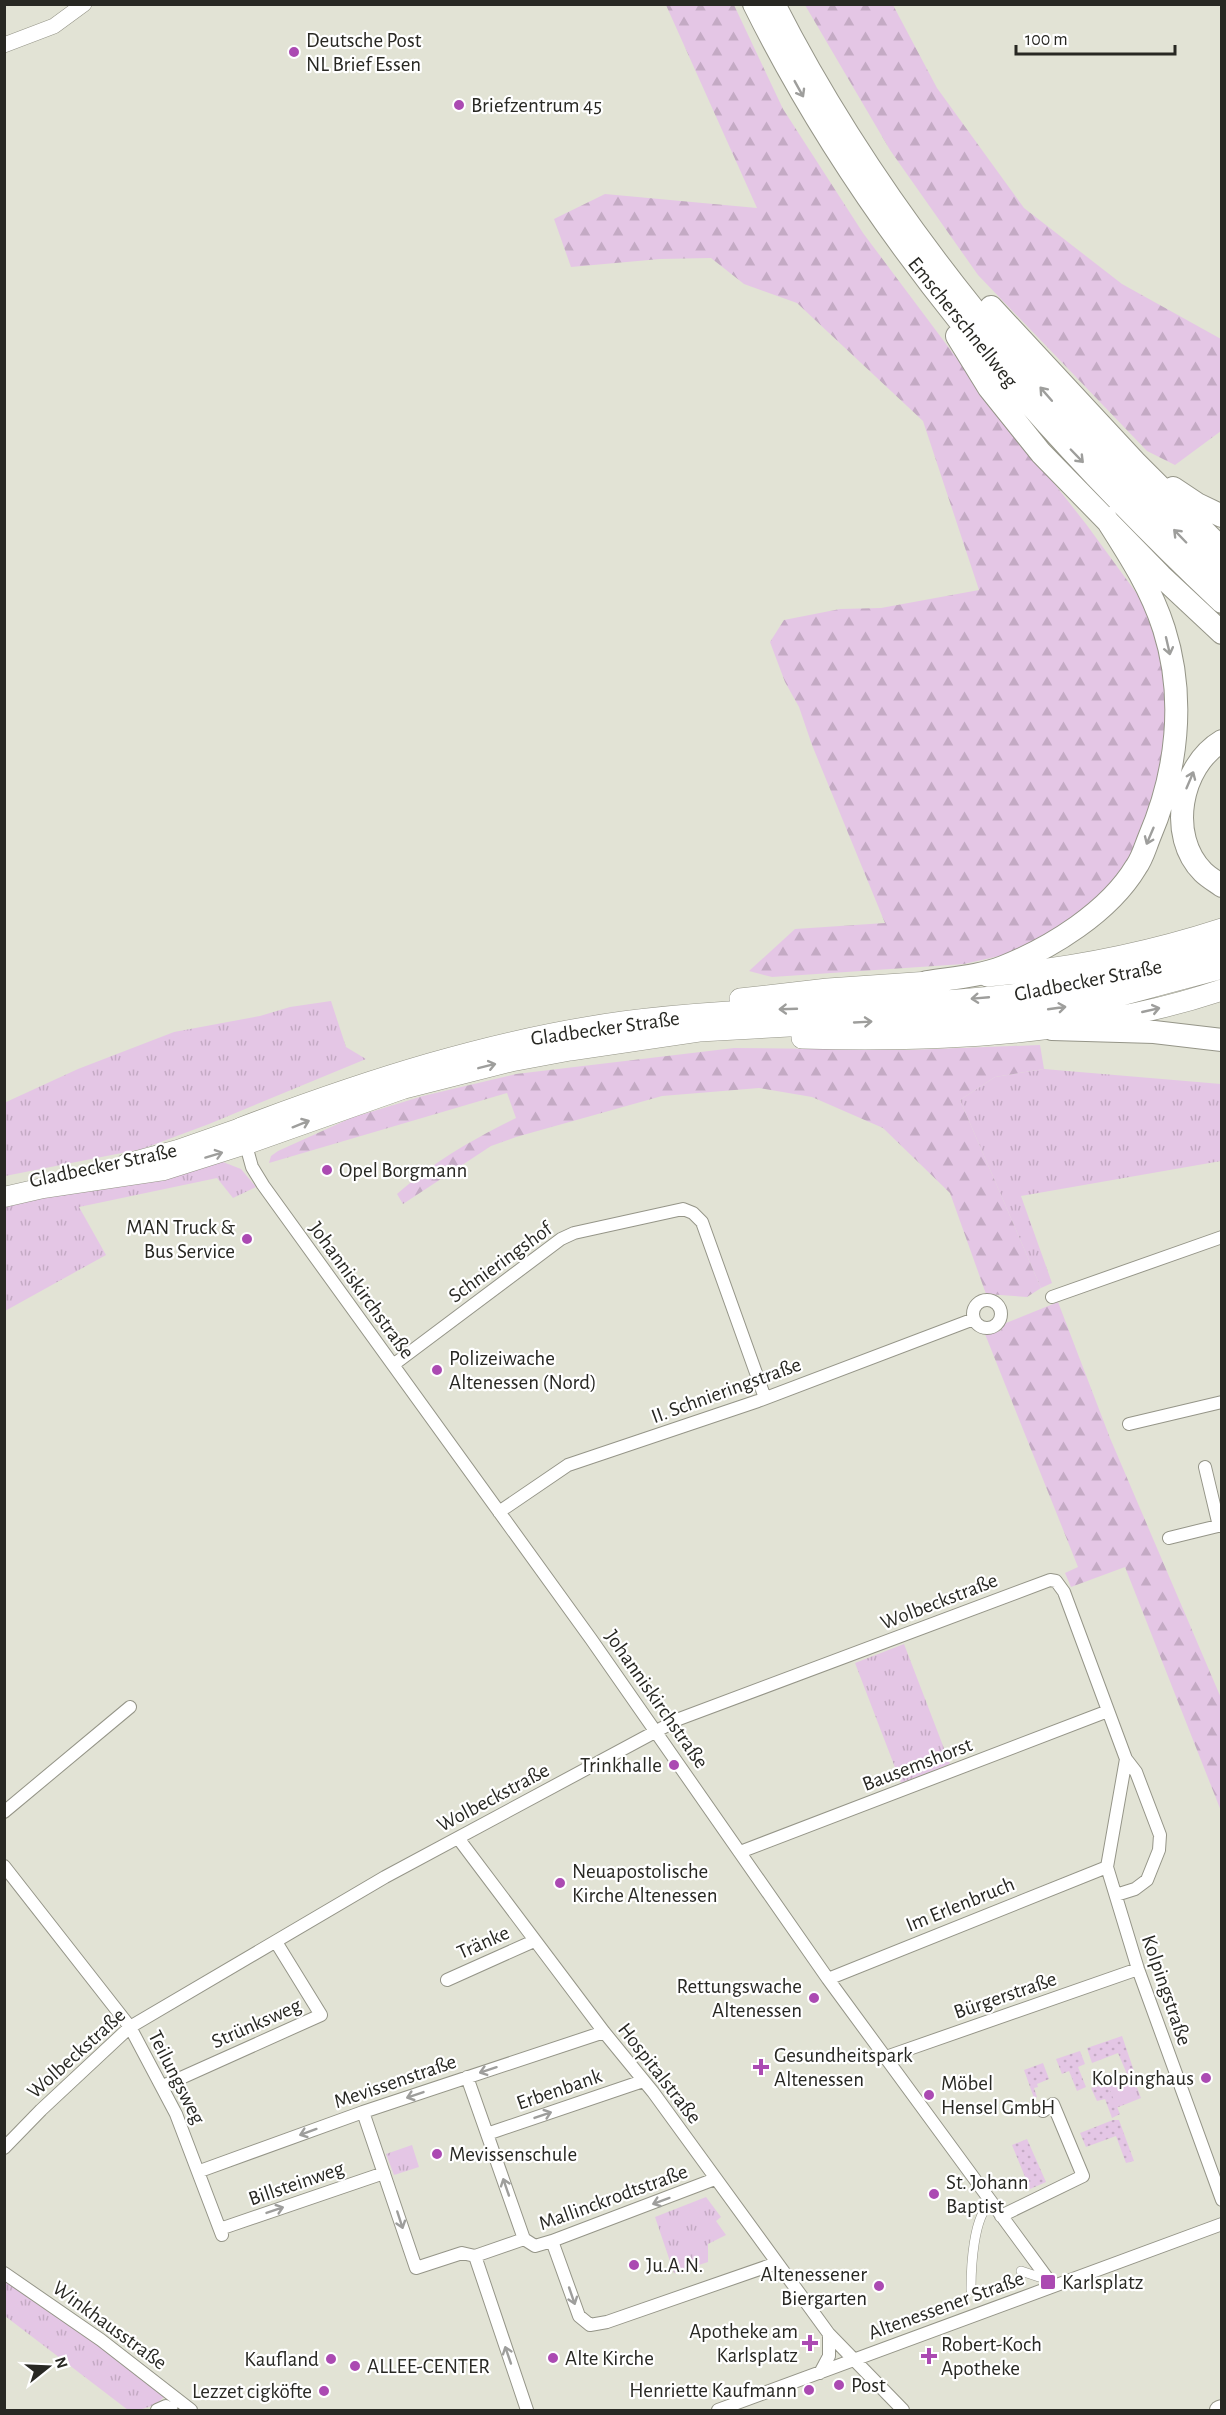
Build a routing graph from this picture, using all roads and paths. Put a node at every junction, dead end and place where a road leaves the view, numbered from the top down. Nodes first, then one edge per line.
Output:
1 (84, 4) edge
2 (754, 4) edge
3 (774, 4) edge
4 (4, 45) edge
5 (851, 138) junction
6 (904, 250) junction
7 (1135, 462) junction
8 (1221, 516) edge
9 (1105, 517) junction
10 (1221, 549) edge
11 (1221, 577) edge
12 (1221, 603) edge
13 (1221, 633) edge
14 (1221, 741) edge
15 (1221, 886) edge
16 (1221, 929) edge
17 (1221, 949) edge
18 (1221, 968) edge
19 (927, 982) junction
20 (1221, 990) edge
21 (625, 1022) junction
22 (1052, 1029) junction
23 (699, 1031) junction
24 (1221, 1040) edge
25 (244, 1136) junction
26 (4, 1187) edge
27 (4, 1197) edge
28 (1221, 1237) edge
29 (1052, 1297) dead end
30 (974, 1319) dead end
31 (393, 1365) junction
32 (765, 1398) junction
33 (1221, 1402) edge
34 (1130, 1424) dead end
35 (1205, 1467) dead end
36 (499, 1512) junction
37 (1220, 1526) edge
38 (1169, 1538) dead end
39 (130, 1707) dead end
40 (1108, 1711) junction
41 (656, 1731) junction
42 (1126, 1759) junction
43 (4, 1812) edge
44 (458, 1838) junction
45 (740, 1852) junction
46 (4, 1866) edge
47 (1107, 1867) junction
48 (1116, 1894) junction
49 (534, 1941) junction
50 (276, 1942) junction
51 (1138, 1969) junction
52 (828, 1979) junction
53 (447, 1980) dead end
54 (130, 2027) junction
55 (603, 2032) junction
56 (886, 2058) junction
57 (467, 2077) junction
58 (643, 2081) junction
59 (163, 2086) junction
60 (1043, 2111) dead end
61 (363, 2112) junction
62 (487, 2134) junction
63 (4, 2148) edge
64 (200, 2171) junction
65 (384, 2173) junction
66 (715, 2179) junction
67 (1221, 2200) edge
68 (991, 2203) junction
69 (1001, 2216) junction
70 (1221, 2224) edge
71 (221, 2232) joint
72 (524, 2239) junction
73 (552, 2241) junction
74 (475, 2256) junction
75 (777, 2263) junction
76 (1021, 2271) dead end
77 (4, 2273) edge
78 (1039, 2277) dead end
79 (1053, 2286) junction
80 (971, 2290) dead end
81 (829, 2334) junction
82 (853, 2360) junction
83 (820, 2373) junction
84 (168, 2407) edge
85 (191, 2410) edge
86 (527, 2410) edge
87 (718, 2410) edge
88 (903, 2410) edge

1 - 4 street
2 -> 6 highway, Emscherschnellweg
3 - 5 highway, Emscherschnellweg
5 - 7 highway
11 -> 5 highway, Emscherschnellweg
6 - 9 highway
6 -> 12 highway, Emscherschnellweg
7 - 8 highway
7 - 10 highway
9 - 13 highway
9 -> 19 highway
15 -> 14 highway
16 - 19 highway
17 -> 21 highway, Gladbecker Straße
23 -> 18 highway, Gladbecker Straße
19 - 21 highway
22 -> 20 highway
21 - 25 highway, Gladbecker Straße
22 - 23 highway
22 - 24 highway
25 -> 23 highway, Gladbecker Straße
25 - 26 main road, Gladbecker Straße
27 -> 25 main road, Gladbecker Straße
25 - 31 street, Johanniskirchstraße
28 - 29 street
30 - 32 street, II. Schnieringstraße
31 - 32 street, Schnieringshof
31 - 36 street, Johanniskirchstraße
32 - 36 street, II. Schnieringstraße
33 - 34 street
35 - 37 street
36 - 41 street, Johanniskirchstraße
37 - 38 street
39 - 43 street
40 - 41 street, Wolbeckstraße
40 - 42 street
40 - 45 street, Bausemshorst
41 - 44 street, Wolbeckstraße
41 - 45 street, Johanniskirchstraße
42 - 47 street, Kolpingstraße
42 - 48 street
44 - 49 street, Hospitalstraße
44 - 50 street, Wolbeckstraße
45 - 52 street, Johanniskirchstraße
46 - 54 street, Teilungsweg
47 - 48 street, Kolpingstraße
47 - 52 street, Im Erlenbruch
48 - 51 street, Kolpingstraße
49 - 53 street, Tränke
49 - 55 street, Hospitalstraße
50 - 54 street, Wolbeckstraße
50 - 59 street, Strünksweg
51 - 56 street, Bürgerstraße
51 - 67 street, Kolpingstraße
52 - 56 street, Johanniskirchstraße
54 - 59 street, Teilungsweg
54 - 63 street, Wolbeckstraße
55 -> 57 street, Mevissenstraße
55 - 58 street, Hospitalstraße
56 - 68 street, Johanniskirchstraße
57 -> 61 street, Mevissenstraße
57 - 62 street, Mallinckrodtstraße
62 -> 58 street, Erbenbank
58 - 66 street, Hospitalstraße
59 - 64 street, Teilungsweg
60 - 69 street
61 -> 64 street, Mevissenstraße
61 - 65 street
72 -> 62 street, Mallinckrodtstraße
64 - 71 street, Teilungsweg
71 -> 65 street, Billsteinweg
65 -> 74 street, Mallinckrodtstraße
66 -> 73 street, Mallinckrodtstraße
66 - 75 street, Hospitalstraße
68 - 69 street, Johanniskirchstraße
68 - 80 street
69 - 79 street, Johanniskirchstraße
70 - 79 street, Altenessener Straße
72 - 73 street, Mallinckrodtstraße
72 - 74 street, Mallinckrodtstraße
73 -> 75 street
86 -> 74 street
75 - 81 street, Hospitalstraße
76 - 78 street
77 - 84 street, Winkhausstraße
79 - 82 street, Altenessener Straße
81 - 82 street, Hospitalstraße
81 - 83 street
82 - 83 street, Altenessener Straße
82 - 88 street, Hospitalstraße
83 - 87 street, Altenessener Straße
84 - 85 street, Winkhausstraße

